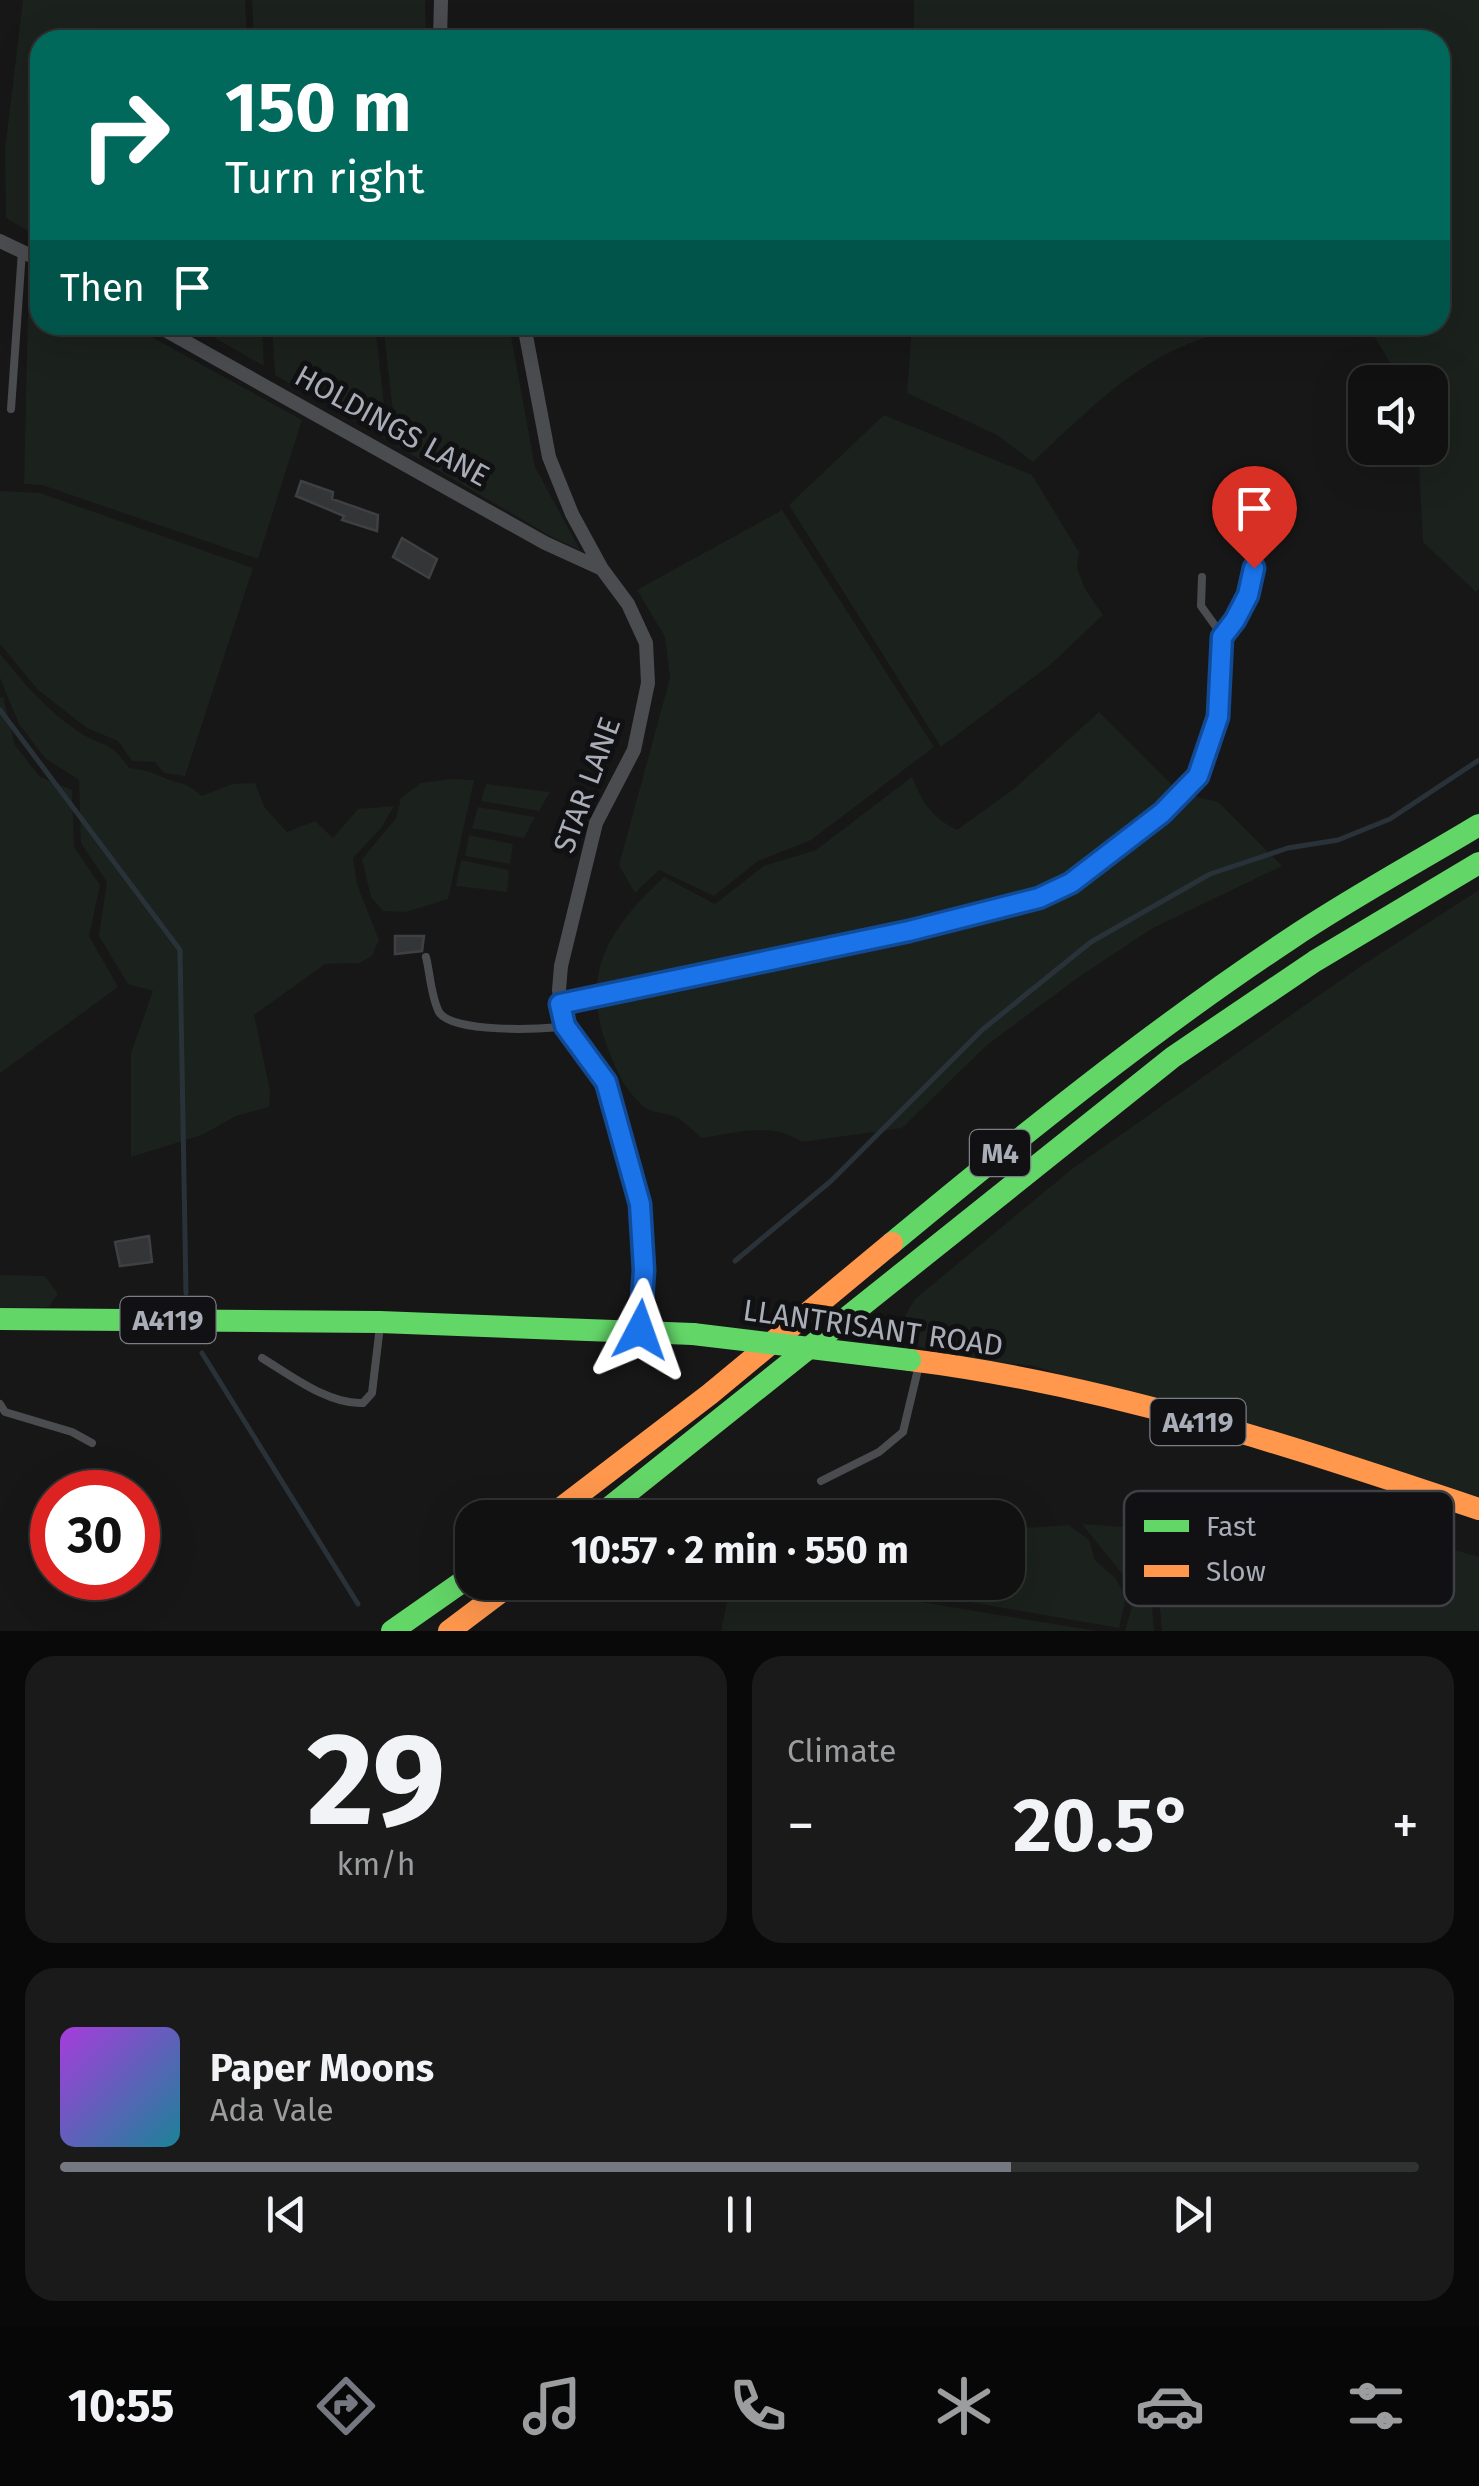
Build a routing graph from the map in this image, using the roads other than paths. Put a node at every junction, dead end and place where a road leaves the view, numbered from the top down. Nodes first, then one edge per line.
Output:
1 (440, 0) edge
2 (440, 30) edge
3 (0, 241) edge
4 (22, 251) junction
5 (30, 255) edge
6 (174, 335) edge
7 (526, 335) edge
8 (11, 409) dead end
9 (1254, 568) dead end
10 (602, 570) junction
11 (1202, 577) dead end
12 (1222, 637) junction
13 (1479, 825) edge
14 (1479, 863) edge
15 (426, 956) dead end
16 (560, 1004) junction
17 (565, 1026) junction
18 (0, 1319) edge
19 (380, 1322) junction
20 (640, 1330) junction
21 (262, 1358) dead end
22 (915, 1360) junction
23 (0, 1404) edge
24 (92, 1443) dead end
25 (822, 1481) dead end
26 (1426, 1491) edge
27 (572, 1500) edge
28 (618, 1500) edge
29 (1454, 1501) edge
30 (1479, 1509) edge
31 (455, 1587) edge
32 (490, 1600) edge
33 (392, 1631) edge
34 (448, 1631) edge

1 - 2 street
3 - 4 street
4 - 5 street
4 - 8 lane
6 - 10 street, HOLDINGS LANE
7 - 10 street, STAR LANE
9 - 12 lane
10 - 16 street, STAR LANE
11 - 12 lane
12 - 16 lane
13 - 27 main road, M4
14 - 28 main road, M4
15 - 17 lane
16 - 17 street, STAR LANE
17 - 20 street, STAR LANE
18 - 19 main road, LLANTRISANT ROAD / A4119
19 - 20 main road, LLANTRISANT ROAD / A4119
19 - 21 lane
20 - 22 main road, LLANTRISANT ROAD / A4119, bridge
22 - 25 lane
22 - 26 main road, LLANTRISANT ROAD / A4119
23 - 24 lane
29 - 30 main road, LLANTRISANT ROAD / A4119
31 - 33 main road
32 - 34 main road

